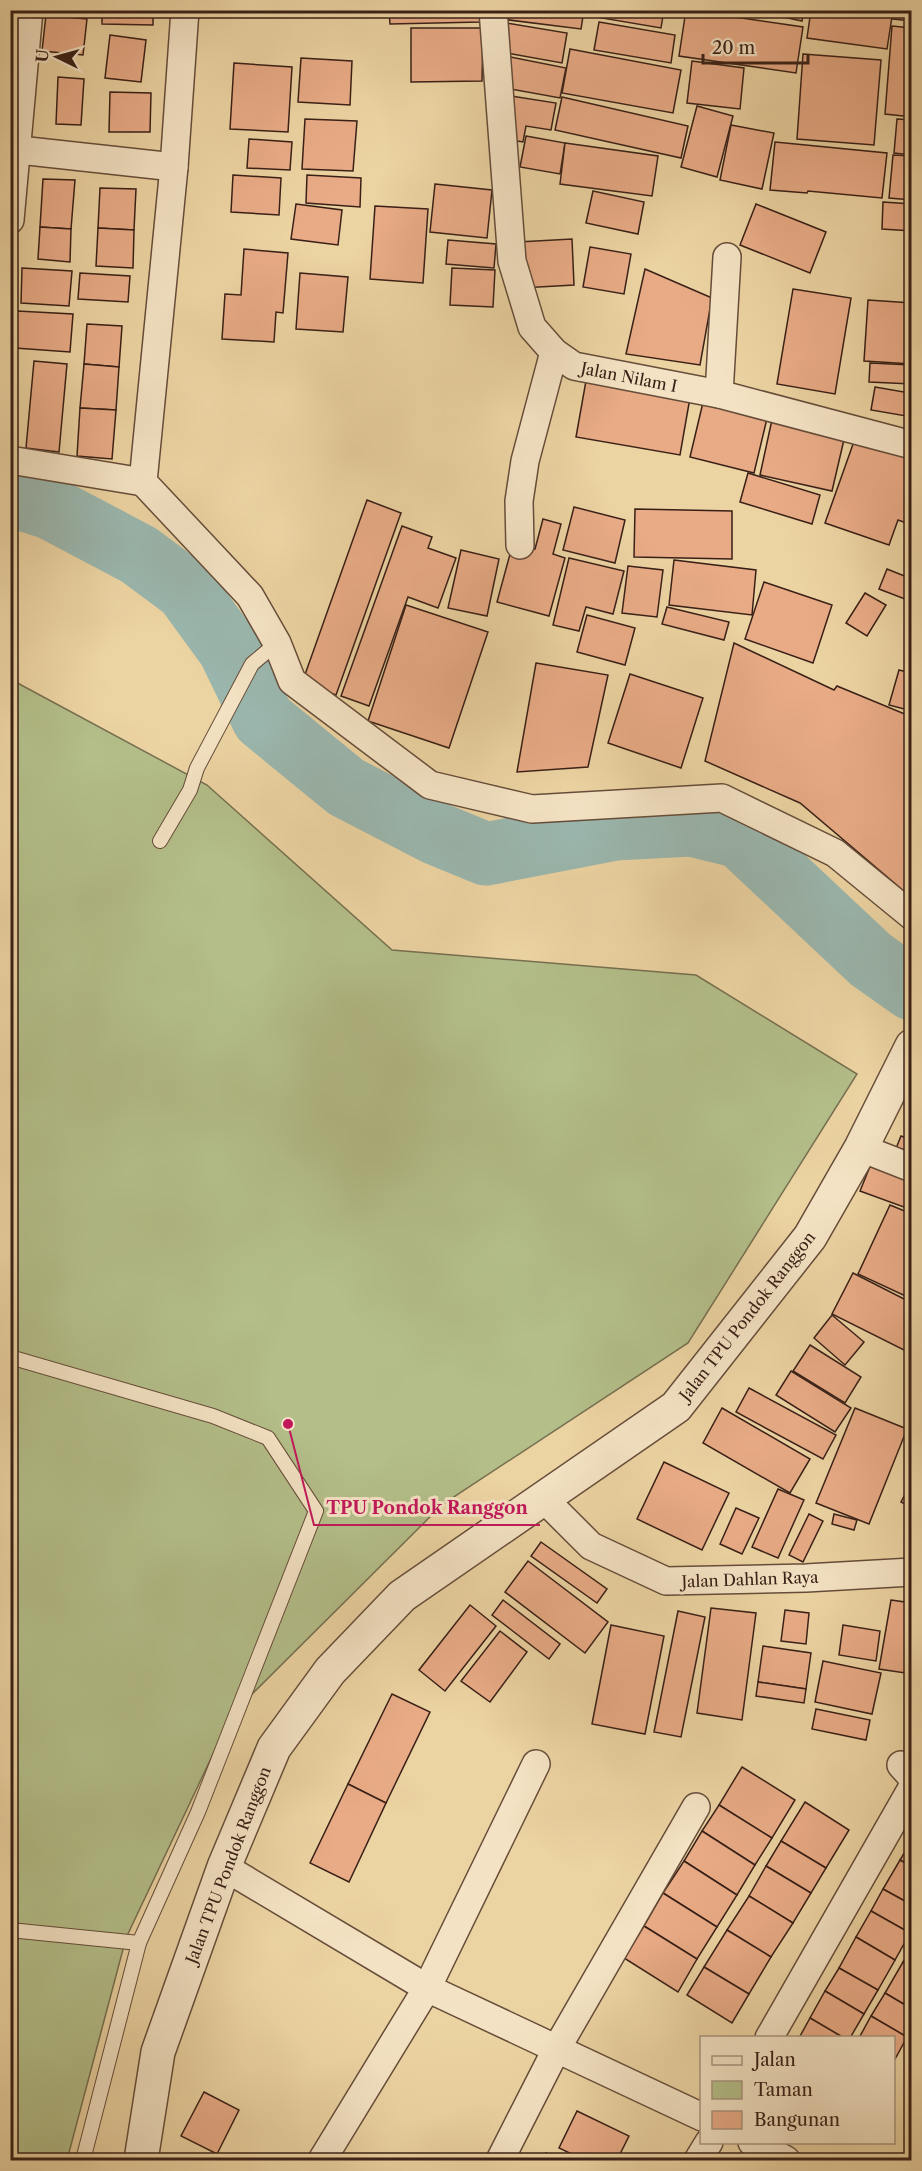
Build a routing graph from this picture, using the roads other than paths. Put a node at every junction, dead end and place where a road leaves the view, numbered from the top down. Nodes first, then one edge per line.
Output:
1 (29, 10) edge
2 (185, 10) edge
3 (493, 10) edge
4 (14, 149) edge
5 (174, 167) junction
6 (10, 220) edge
7 (727, 257) dead end
8 (554, 352) junction
9 (719, 394) junction
10 (912, 445) edge
11 (10, 460) edge
12 (143, 482) junction
13 (520, 544) dead end
14 (277, 643) junction
15 (160, 842) dead end
16 (912, 916) edge
17 (906, 1058) edge
18 (861, 1148) junction
19 (912, 1167) edge
20 (10, 1357) edge
21 (543, 1498) junction
22 (912, 1572) edge
23 (536, 1764) dead end
24 (908, 1778) edge
25 (696, 1808) dead end
26 (224, 1867) junction
27 (10, 1930) edge
28 (139, 1943) junction
29 (427, 1988) junction
30 (770, 2036) edge
31 (557, 2048) junction
32 (700, 2116) edge
33 (708, 2144) edge
34 (756, 2144) edge
35 (83, 2160) edge
36 (141, 2160) edge
37 (322, 2160) edge
38 (500, 2160) edge
39 (698, 2160) edge
40 (786, 2160) edge

1 - 4 street
2 - 5 street
3 - 8 street, Jalan Nilam I
4 - 5 street
4 - 6 street
5 - 12 street
7 - 9 street
8 - 9 street, Jalan Nilam I
8 - 13 street
9 - 10 street, Jalan Nilam I
11 - 12 street
12 - 14 street
14 - 15 lane
14 - 16 street
17 - 18 street, Jalan TPU Pondok Ranggon
18 - 19 street
18 - 21 street, Jalan TPU Pondok Ranggon
20 - 28 lane
21 - 22 street, Jalan Dahlan Raya
21 - 26 street, Jalan TPU Pondok Ranggon
23 - 29 street
24 - 30 street
25 - 31 street
26 - 29 street
26 - 36 street, Jalan TPU Pondok Ranggon
27 - 28 lane
28 - 35 lane
29 - 31 street
29 - 37 street
31 - 32 street
31 - 38 street
33 - 39 street
34 - 40 street

